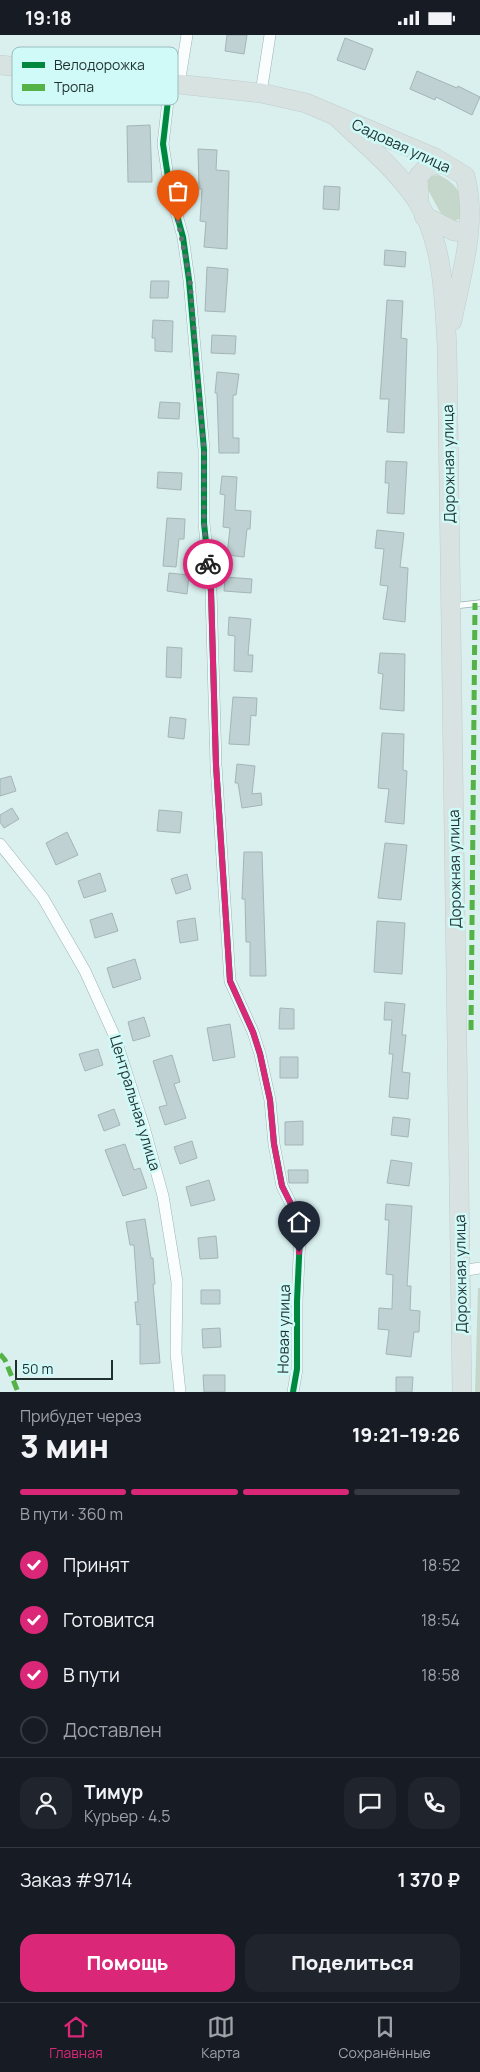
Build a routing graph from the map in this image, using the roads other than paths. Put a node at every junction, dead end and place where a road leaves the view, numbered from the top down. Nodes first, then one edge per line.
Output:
1 (187, 35) edge
2 (270, 35) edge
3 (178, 68) edge
4 (178, 83) edge
5 (261, 93) junction
6 (170, 105) edge
7 (337, 117) junction
8 (442, 163) junction
9 (422, 210) junction
10 (468, 233) junction
11 (447, 347) junction
12 (480, 603) edge
13 (451, 606) junction
14 (0, 844) edge
15 (480, 1268) edge
16 (461, 1271) junction
17 (180, 1392) edge
18 (293, 1392) edge
19 (462, 1392) edge

1 - 3 street
2 - 5 street
4 - 5 main road, Садовая улица
5 - 7 main road, Садовая улица
6 - 18 street, Новая улица
7 - 8 main road, Садовая улица
7 - 9 main road, Садовая улица
8 - 9 main road
8 - 10 main road, Садовая улица
9 - 10 main road
9 - 11 main road
10 - 11 main road
11 - 13 main road, Дорожная улица
12 - 13 lane
13 - 16 main road, Дорожная улица
14 - 17 street, Центральная улица
15 - 16 street
16 - 19 main road, Дорожная улица

